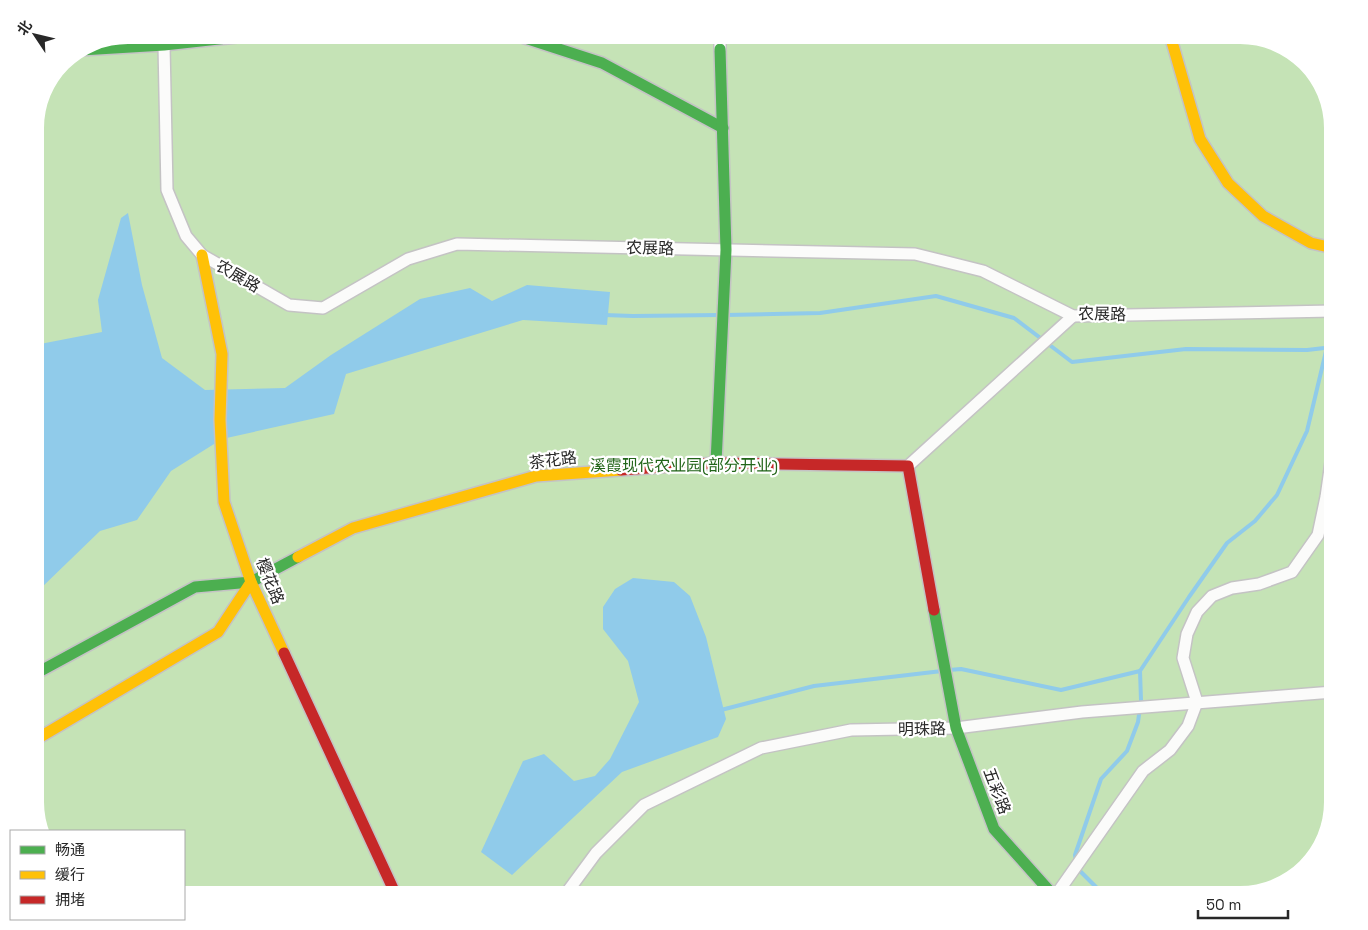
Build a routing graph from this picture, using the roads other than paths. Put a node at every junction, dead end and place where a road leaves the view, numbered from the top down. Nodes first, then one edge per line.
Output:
1 (173, 44) edge
2 (544, 44) edge
3 (720, 44) edge
4 (1173, 44) edge
5 (164, 45) junction
6 (100, 49) edge
7 (720, 49) joint
8 (723, 128) junction
9 (1324, 246) edge
10 (726, 250) junction
11 (202, 255) junction
12 (1324, 311) edge
13 (1074, 316) junction
14 (716, 463) junction
15 (908, 466) junction
16 (1324, 506) edge
17 (251, 582) junction
18 (44, 669) edge
19 (1324, 693) edge
20 (1197, 702) junction
21 (956, 728) junction
22 (44, 735) edge
23 (392, 886) edge
24 (572, 886) edge
25 (1046, 886) edge
26 (1062, 886) edge

1 - 5 main road
2 - 8 main road
3 - 7 street
4 - 9 main road
5 - 6 main road
5 - 11 street, 农展路
7 - 8 main road
8 - 10 main road
10 - 11 street, 农展路
10 - 13 street, 农展路
10 - 14 main road
11 - 17 main road, 樱花路
12 - 13 street, 农展路
13 - 15 street
14 - 15 main road, 茶花路
14 - 17 main road, 茶花路
15 - 21 main road, 五彩路
16 - 20 street
17 - 18 main road
17 - 22 main road
17 - 23 main road, 樱花路
19 - 20 street, 明珠路
20 - 21 street, 明珠路
20 - 26 street
21 - 24 street, 明珠路
21 - 25 main road, 五彩路

